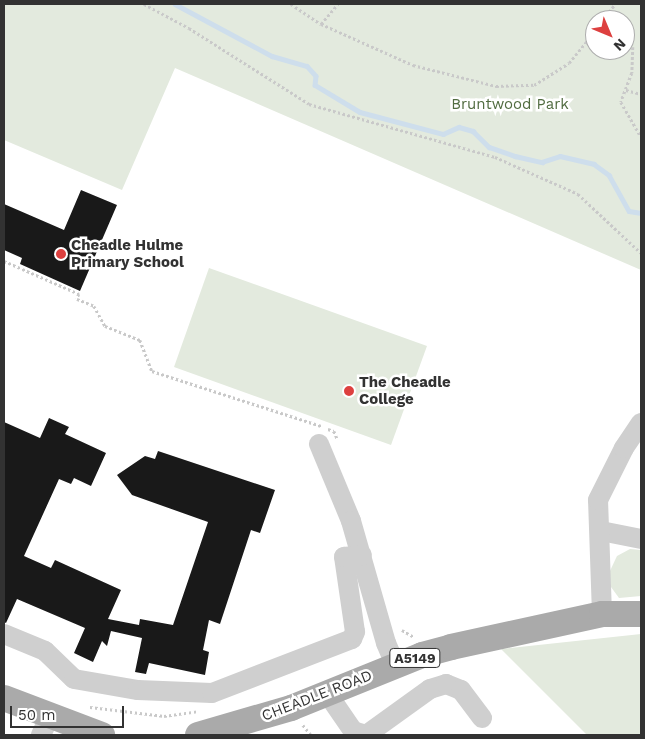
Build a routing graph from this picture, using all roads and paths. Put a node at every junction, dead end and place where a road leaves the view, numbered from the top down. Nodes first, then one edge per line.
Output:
1 (144, 4) edge
2 (291, 4) edge
3 (338, 4) edge
4 (321, 24) junction
5 (585, 43) edge
6 (632, 60) edge
7 (626, 90) junction
8 (641, 94) edge
9 (641, 136) edge
10 (641, 253) edge
11 (4, 262) edge
12 (641, 423) edge
13 (328, 442) joint
14 (601, 531) junction
15 (641, 539) edge
16 (362, 554) junction
17 (602, 614) junction
18 (641, 614) edge
19 (398, 625) dead end
20 (4, 634) edge
21 (415, 638) dead end
22 (396, 666) junction
23 (327, 693) junction
24 (4, 698) edge
25 (482, 718) dead end
26 (45, 726) edge
27 (102, 735) edge
28 (198, 735) edge

1 - 10 path
2 - 4 path
3 - 4 path
4 - 5 path
6 - 7 path
7 - 8 path
7 - 9 path
11 - 13 path
12 - 14 street
13 - 16 street
14 - 15 street
14 - 17 street
16 - 20 street
16 - 22 street
17 - 18 main road, CHEADLE ROAD / A5149
17 - 22 main road, CHEADLE ROAD / A5149
19 - 21 path
22 - 23 main road, CHEADLE ROAD / A5149
23 - 25 street
23 - 28 main road, CHEADLE ROAD / A5149
24 - 26 main road
26 - 27 main road

